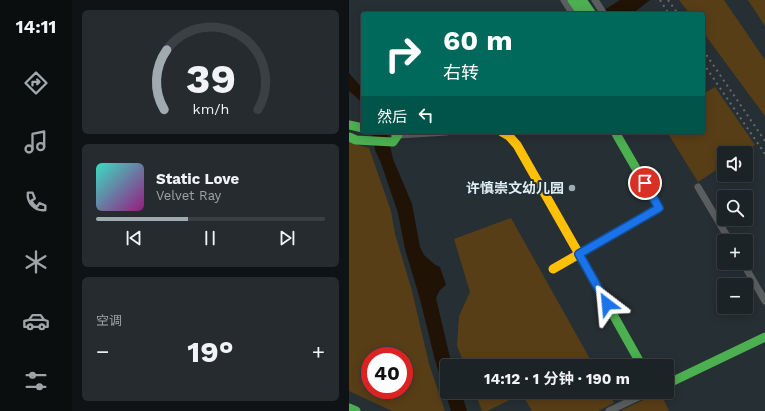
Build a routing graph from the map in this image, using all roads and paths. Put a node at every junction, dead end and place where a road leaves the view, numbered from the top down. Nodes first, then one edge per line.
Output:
1 (564, 0) edge
2 (572, 0) edge
3 (582, 0) edge
4 (596, 2) edge
5 (583, 12) edge
6 (603, 12) edge
7 (421, 134) edge
8 (506, 134) edge
9 (616, 134) edge
10 (395, 136) edge
11 (352, 138) edge
12 (698, 187) dead end
13 (726, 234) edge
14 (579, 254) junction
15 (553, 269) dead end
16 (747, 270) edge
17 (765, 301) edge
18 (765, 337) edge
19 (638, 359) edge
20 (674, 381) edge
21 (634, 399) edge
22 (349, 408) edge
23 (355, 411) edge
24 (609, 411) edge

1 - 5 street
2 - 5 street
3 - 5 street
4 - 6 street
7 - 10 street
8 - 14 street
9 - 14 street
10 - 11 street
12 - 13 street
14 - 15 street
14 - 19 street
16 - 17 street
18 - 20 street
21 - 24 street
22 - 23 street

